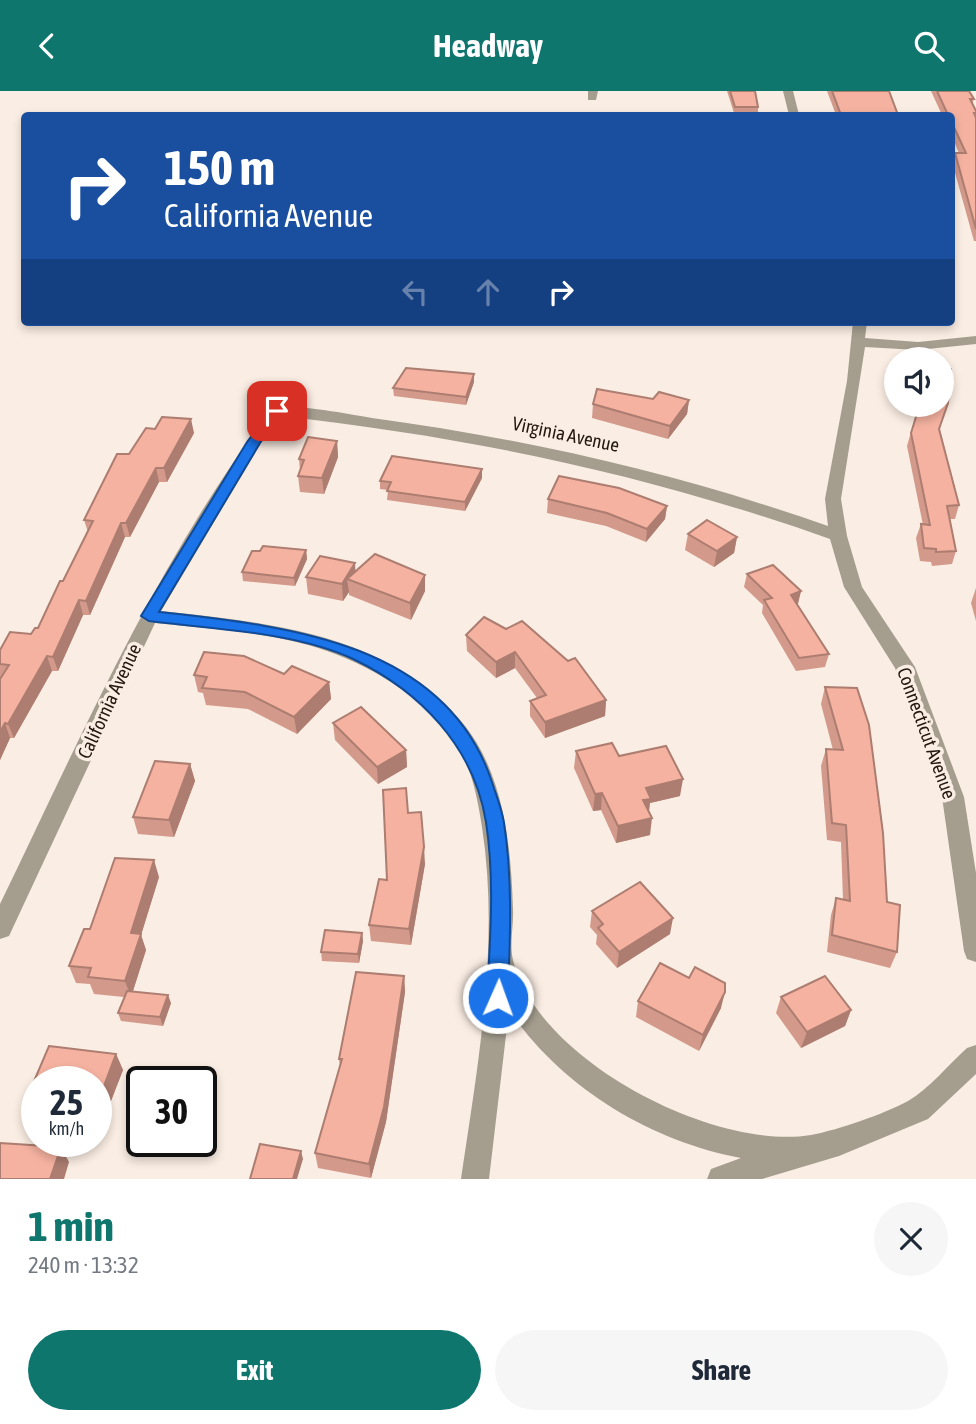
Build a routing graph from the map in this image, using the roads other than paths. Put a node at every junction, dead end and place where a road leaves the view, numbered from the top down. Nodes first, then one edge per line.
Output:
1 (788, 91) edge
2 (793, 112) edge
3 (859, 332) edge
4 (976, 340) edge
5 (277, 411) joint
6 (838, 536) junction
7 (149, 616) junction
8 (0, 929) edge
9 (499, 951) junction
10 (976, 951) edge
11 (976, 1058) edge
12 (809, 1149) junction
13 (475, 1179) edge
14 (721, 1179) edge

1 - 2 street
3 - 4 street
3 - 6 street, Connecticut Avenue
5 - 6 street, Virginia Avenue
5 - 7 street, California Avenue
6 - 10 street, Connecticut Avenue
7 - 8 street, California Avenue
7 - 9 street
9 - 12 street
9 - 13 street
11 - 12 street
12 - 14 street

